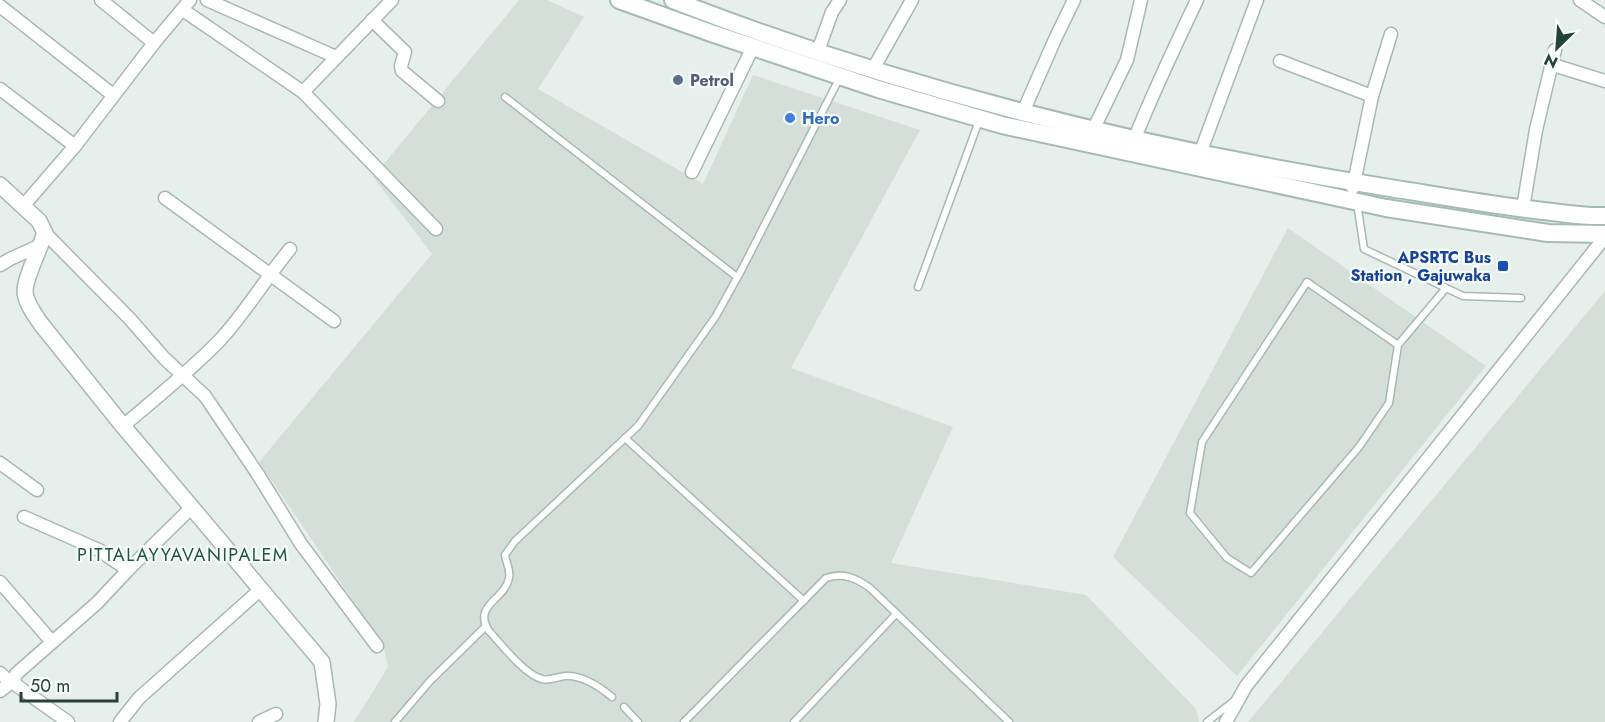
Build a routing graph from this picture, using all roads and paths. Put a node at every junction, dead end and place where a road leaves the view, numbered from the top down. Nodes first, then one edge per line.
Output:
1 (101, 0) edge
2 (207, 0) edge
3 (392, 0) edge
4 (619, 0) edge
5 (673, 0) edge
6 (840, 0) edge
7 (912, 0) edge
8 (1074, 0) edge
9 (1141, 0) edge
10 (1197, 0) edge
11 (1257, 0) edge
12 (1580, 0) edge
13 (692, 3) edge
14 (186, 5) edge
15 (0, 6) edge
16 (652, 6) edge
17 (1605, 17) edge
18 (372, 20) junction
19 (1390, 34) dead end
20 (154, 43) junction
21 (753, 47) junction
22 (1555, 50) dead end
23 (336, 57) junction
24 (816, 59) junction
25 (1280, 61) dead end
26 (1551, 64) junction
27 (873, 69) junction
28 (840, 76) junction
29 (1605, 81) edge
30 (0, 89) edge
31 (303, 93) junction
32 (113, 95) junction
33 (1372, 96) junction
34 (505, 97) dead end
35 (438, 100) dead end
36 (1023, 112) junction
37 (980, 118) junction
38 (1049, 127) junction
39 (1093, 130) junction
40 (1134, 140) junction
41 (75, 146) junction
42 (1198, 160) junction
43 (692, 172) dead end
44 (1321, 177) junction
45 (1360, 183) junction
46 (0, 185) edge
47 (1316, 194) junction
48 (165, 198) dead end
49 (1357, 202) junction
50 (24, 205) junction
51 (1523, 208) junction
52 (1605, 216) edge
53 (436, 229) dead end
54 (1605, 236) edge
55 (43, 239) junction
56 (290, 249) dead end
57 (0, 265) edge
58 (270, 274) junction
59 (737, 278) junction
60 (918, 287) dead end
61 (1446, 288) junction
62 (1521, 298) dead end
63 (334, 321) dead end
64 (1398, 345) junction
65 (183, 375) junction
66 (123, 426) junction
67 (625, 438) junction
68 (0, 463) edge
69 (37, 490) dead end
70 (192, 507) junction
71 (24, 517) dead end
72 (128, 570) junction
73 (0, 582) edge
74 (261, 589) junction
75 (804, 601) junction
76 (896, 614) junction
77 (486, 626) junction
78 (52, 642) junction
79 (377, 646) dead end
80 (0, 673) edge
81 (12, 682) junction
82 (0, 691) edge
83 (1241, 695) junction
84 (612, 697) dead end
85 (624, 708) dead end
86 (276, 714) dead end
87 (68, 722) edge
88 (120, 722) edge
89 (259, 722) edge
90 (326, 722) edge
91 (395, 722) edge
92 (638, 722) edge
93 (684, 722) edge
94 (794, 722) edge
95 (1009, 722) edge
96 (1207, 722) edge
97 (1226, 722) edge

1 - 20 street
2 - 23 street
3 - 18 street
4 - 16 main road
5 - 13 main road
6 - 24 street
7 - 27 street
8 - 36 street
9 - 39 street
10 - 40 street
11 - 42 street
12 - 17 street
13 - 24 main road
14 - 20 street
14 - 31 street
15 - 32 street
16 - 21 main road
18 - 23 street
18 - 35 street
19 - 33 street
20 - 32 street
21 - 24 main road
21 - 43 street
22 - 26 street
23 - 31 street
24 - 27 main road
24 - 28 main road
25 - 33 street
26 - 29 street
26 - 51 street
27 - 36 main road
28 - 37 main road
28 - 59 lane
30 - 41 street
31 - 53 street
32 - 41 street
33 - 45 street
34 - 59 lane
36 - 38 main road
37 - 38 main road
37 - 60 lane
38 - 39 main road
38 - 42 main road
39 - 40 main road
40 - 42 main road
41 - 50 street
42 - 44 main road
42 - 47 main road
44 - 45 main road
44 - 47 street
45 - 49 street
45 - 51 main road
46 - 50 street
47 - 49 main road
48 - 58 street
49 - 54 main road
49 - 61 lane
50 - 55 street
51 - 52 main road
54 - 83 street
55 - 57 street
55 - 65 street
55 - 66 street
56 - 58 street
58 - 63 street
58 - 65 street
59 - 67 lane
61 - 62 lane
61 - 64 lane
64 - 64 lane
65 - 66 street
65 - 79 street
66 - 70 street
67 - 75 lane
67 - 77 lane
68 - 69 street
70 - 72 street
70 - 74 street
71 - 72 street
72 - 78 street
73 - 78 street
74 - 88 street
74 - 90 street
75 - 76 lane
75 - 93 lane
76 - 94 lane
76 - 95 lane
77 - 84 lane
77 - 91 lane
78 - 81 street
80 - 81 street
81 - 82 street
81 - 87 street
83 - 96 lane
83 - 97 street
85 - 92 lane
86 - 89 street

